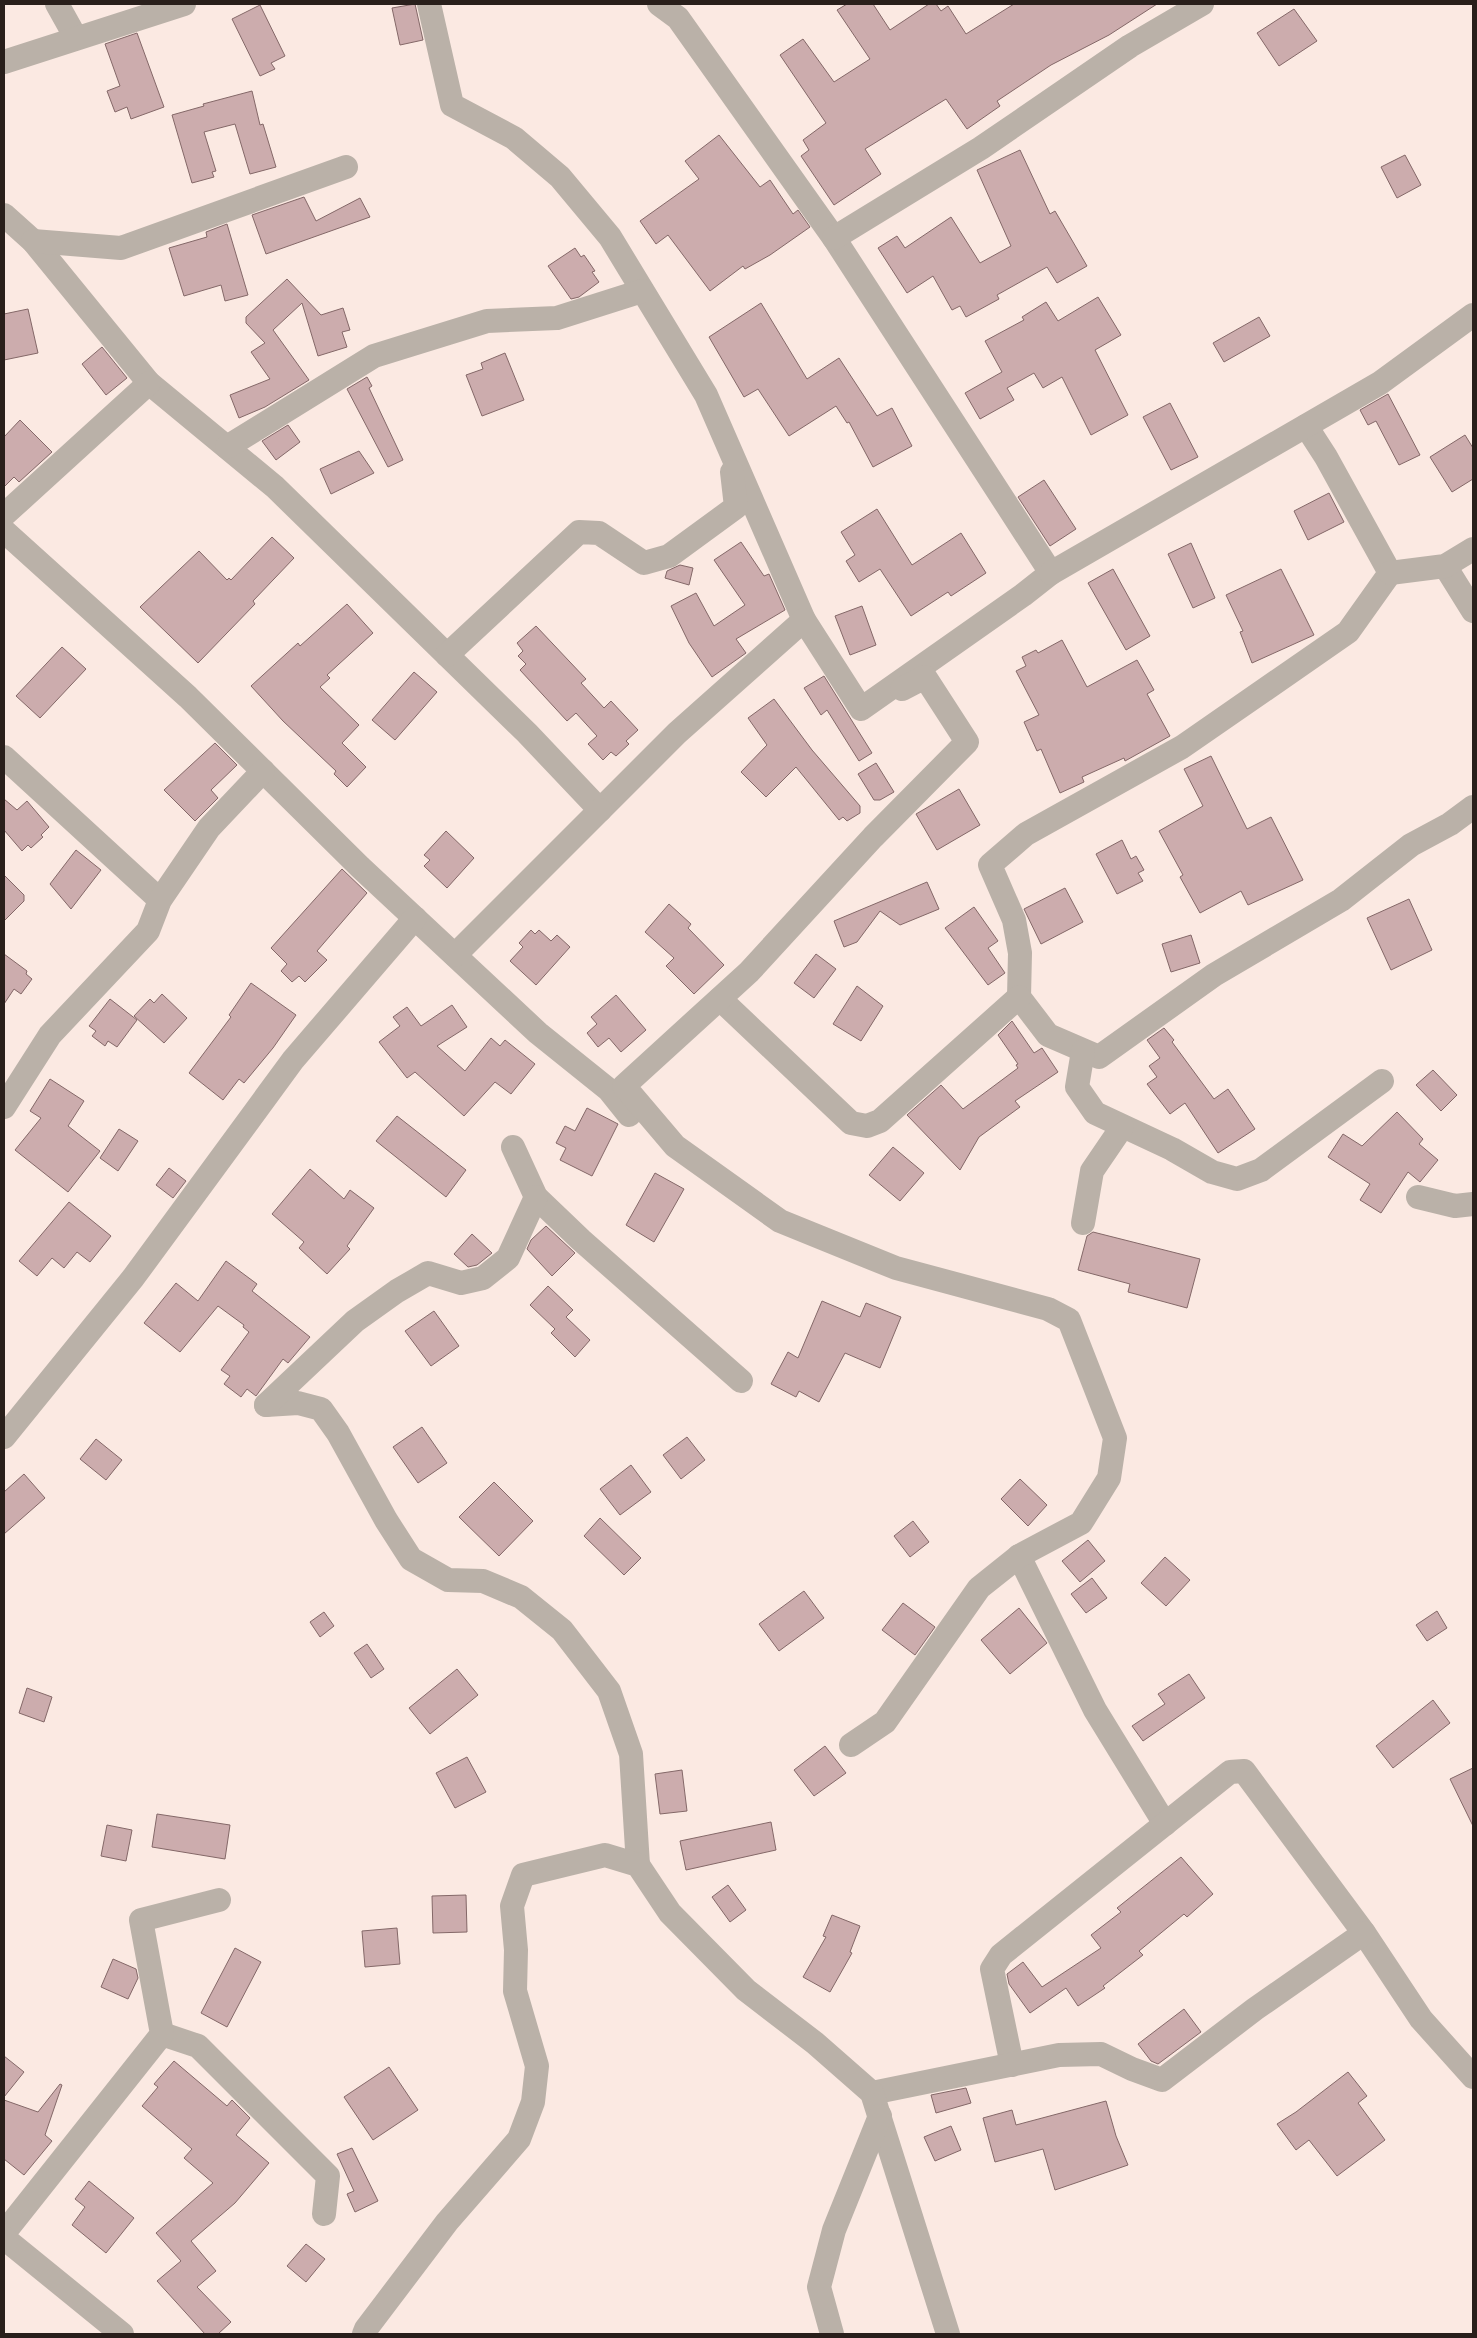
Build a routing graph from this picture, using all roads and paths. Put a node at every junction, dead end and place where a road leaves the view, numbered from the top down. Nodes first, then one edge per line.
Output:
1 (57, 4) edge
2 (184, 4) edge
3 (429, 4) edge
4 (659, 4) edge
5 (1202, 4) edge
6 (76, 38) junction
7 (4, 62) edge
8 (346, 167) dead end
9 (4, 216) edge
10 (834, 238) junction
11 (33, 241) junction
12 (642, 291) junction
13 (1473, 314) edge
14 (149, 383) junction
15 (706, 395) junction
16 (1306, 426) junction
17 (228, 447) junction
18 (4, 515) edge
19 (4, 531) edge
20 (1473, 548) edge
21 (1445, 566) junction
22 (1051, 573) junction
23 (1390, 573) junction
24 (1473, 611) edge
25 (804, 620) junction
26 (448, 655) junction
27 (861, 709) junction
28 (4, 757) edge
29 (263, 771) junction
30 (1473, 808) edge
31 (600, 810) junction
32 (160, 900) junction
33 (415, 918) junction
34 (455, 955) junction
35 (1020, 997) junction
36 (720, 999) junction
37 (1083, 1050) junction
38 (1382, 1082) dead end
39 (4, 1107) edge
40 (1122, 1127) junction
41 (646, 1135) dead end
42 (513, 1147) dead end
43 (536, 1197) junction
44 (1418, 1197) dead end
45 (1473, 1204) edge
46 (1083, 1222) dead end
47 (741, 1380) dead end
48 (4, 1437) edge
49 (1019, 1556) junction
50 (851, 1745) dead end
51 (1165, 1824) junction
52 (638, 1865) junction
53 (219, 1900) dead end
54 (1364, 1933) junction
55 (162, 2034) junction
56 (1012, 2065) junction
57 (1473, 2077) edge
58 (872, 2093) junction
59 (880, 2116) junction
60 (324, 2214) dead end
61 (4, 2233) edge
62 (4, 2238) edge
63 (116, 2332) edge
64 (364, 2334) edge
65 (832, 2334) edge
66 (948, 2334) edge

1 - 6 street
2 - 6 street
3 - 12 street
4 - 10 street
5 - 10 street
6 - 7 street
8 - 11 street
9 - 11 street
10 - 22 street
11 - 14 street
12 - 15 street
12 - 17 street
13 - 16 street
14 - 17 street
14 - 18 street
15 - 25 street
15 - 26 street
16 - 22 street
16 - 23 street
17 - 26 street
19 - 29 street
20 - 21 street
21 - 23 street
21 - 24 street
22 - 27 street
23 - 35 street
25 - 27 street
25 - 31 street
26 - 31 street
27 - 36 street
28 - 32 street
29 - 32 street
29 - 33 street
30 - 37 street
31 - 34 street
32 - 39 street
33 - 34 street
33 - 48 street
34 - 41 street
35 - 36 street
35 - 37 street
36 - 49 street
37 - 40 street
38 - 40 street
40 - 46 street
42 - 43 street
43 - 47 street
43 - 52 street
44 - 45 street
49 - 50 street
49 - 51 street
51 - 54 street
51 - 56 street
52 - 58 street
52 - 64 street
53 - 55 street
54 - 56 street
54 - 57 street
55 - 60 street
55 - 61 street
56 - 58 street
58 - 59 street
59 - 65 street
59 - 66 street
62 - 63 street

